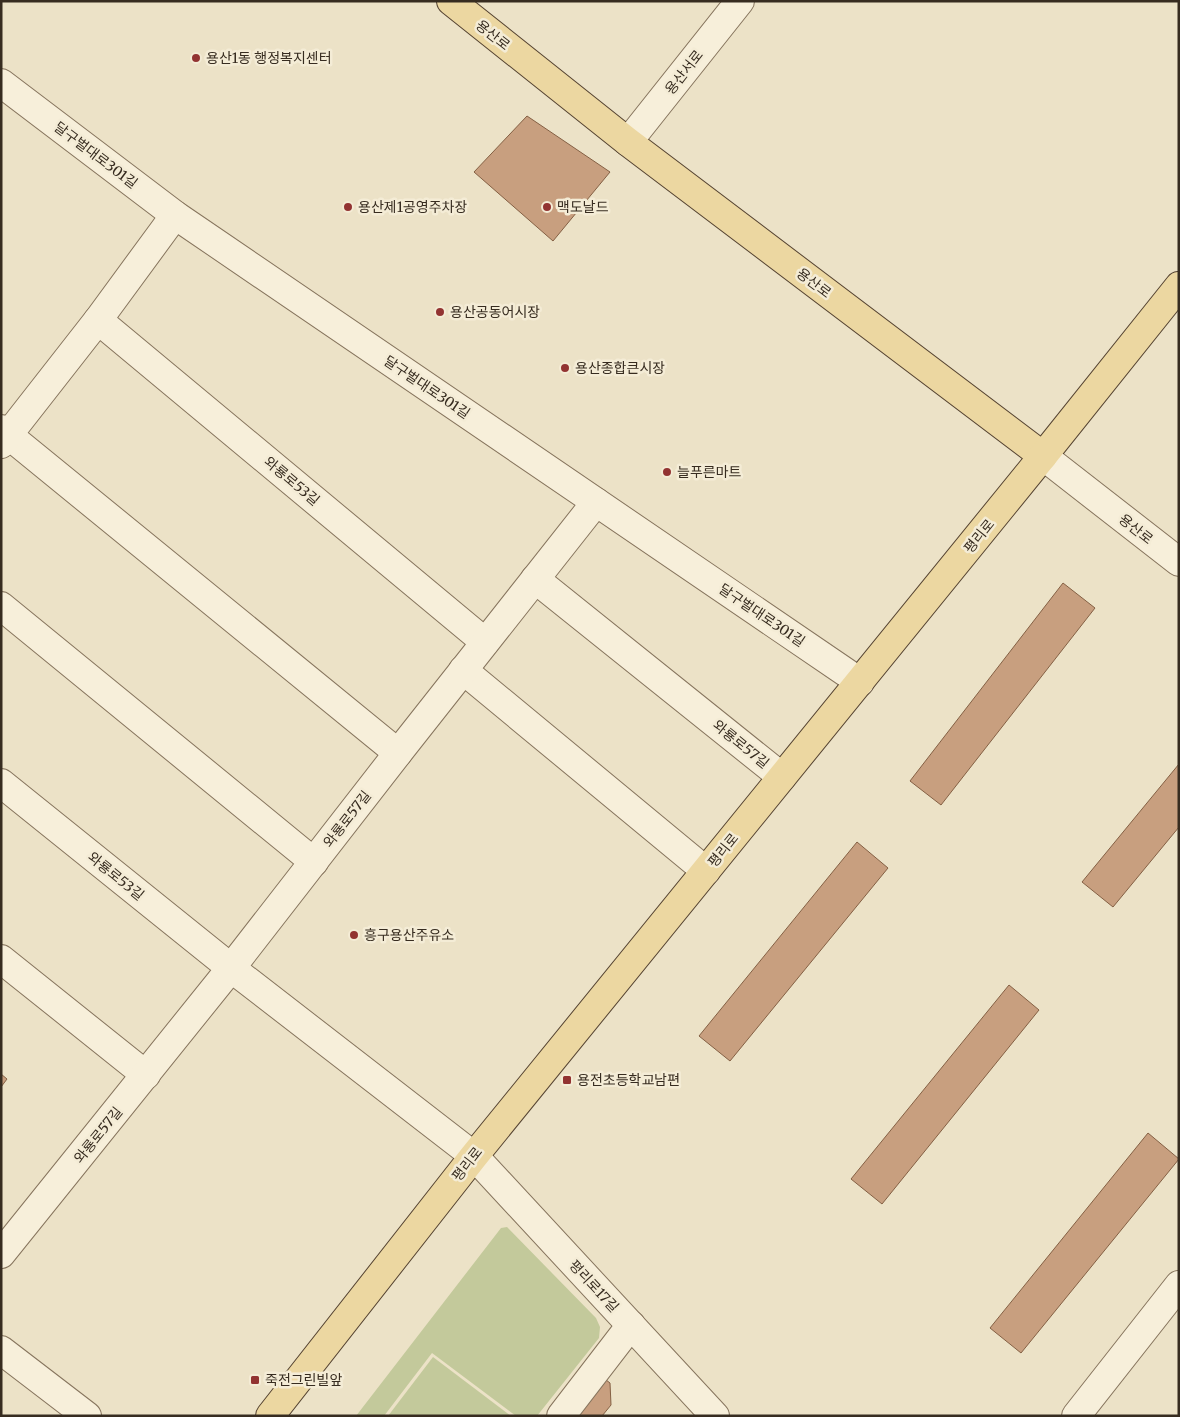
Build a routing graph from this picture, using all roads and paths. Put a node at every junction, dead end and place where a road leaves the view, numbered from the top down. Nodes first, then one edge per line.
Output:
1 (451, 1) edge
2 (740, 1) edge
3 (1, 83) edge
4 (628, 142) junction
5 (175, 215) junction
6 (1179, 286) edge
7 (98, 320) junction
8 (4, 436) edge
9 (1044, 456) junction
10 (596, 502) junction
11 (1179, 562) edge
12 (535, 579) junction
13 (1, 606) edge
14 (485, 642) junction
15 (463, 670) junction
16 (860, 682) junction
17 (398, 753) junction
18 (782, 778) junction
19 (1, 783) edge
20 (314, 862) junction
21 (706, 871) junction
22 (1, 959) edge
23 (231, 968) junction
24 (146, 1075) junction
25 (474, 1156) junction
26 (1, 1254) edge
27 (1179, 1284) edge
28 (631, 1325) junction
29 (1, 1350) edge
30 (87, 1416) edge
31 (270, 1416) edge
32 (561, 1416) edge
33 (715, 1416) edge
34 (1076, 1416) edge

1 - 4 main road, 용산로
2 - 4 street, 용산서로
3 - 5 street, 달구벌대로301길
4 - 9 main road, 용산로
5 - 7 street
5 - 10 street, 달구벌대로301길
6 - 9 main road, 평리로
7 - 8 street
7 - 14 street, 와룡로53길
8 - 17 street
9 - 11 street, 용산로
9 - 16 main road, 평리로
10 - 12 street, 와룡로57길
10 - 16 street, 달구벌대로301길
12 - 14 street, 와룡로57길
12 - 18 street, 와룡로57길
13 - 20 street
14 - 15 street, 와룡로57길
15 - 17 street, 와룡로57길
15 - 21 street
16 - 18 main road, 평리로
17 - 20 street, 와룡로57길
18 - 21 main road, 평리로
19 - 23 street, 와룡로53길
20 - 23 street, 와룡로57길
21 - 25 main road, 평리로
22 - 24 street
23 - 24 street, 와룡로57길
23 - 25 street
24 - 26 street, 와룡로57길
25 - 28 street, 평리로17길
25 - 31 main road, 평리로
27 - 34 street
28 - 32 street
28 - 33 street, 평리로17길
29 - 30 street

